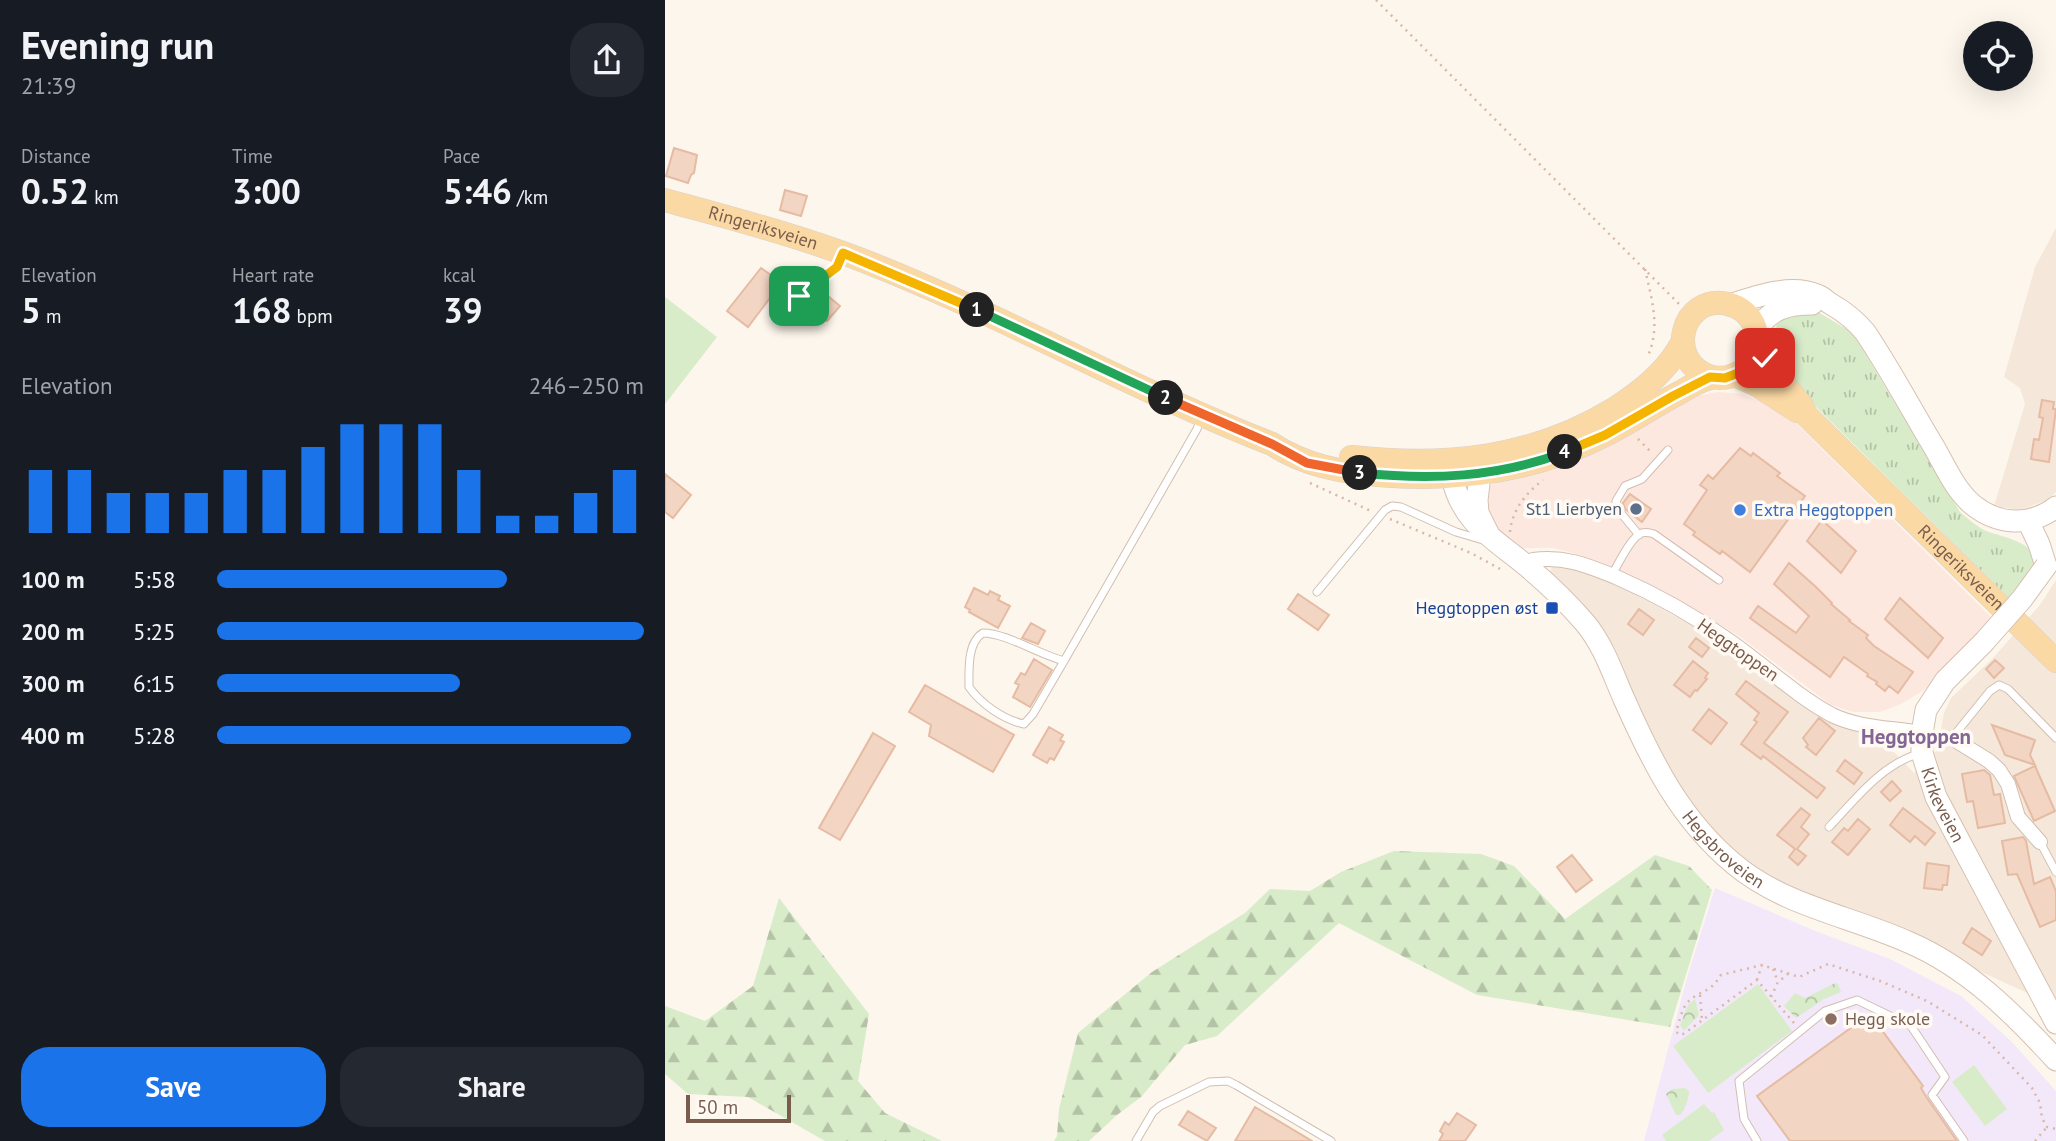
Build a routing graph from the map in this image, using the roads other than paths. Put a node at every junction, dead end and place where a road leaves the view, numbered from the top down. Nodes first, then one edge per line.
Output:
1 (665, 200) edge
2 (843, 253) junction
3 (799, 296) dead end
4 (1828, 303) junction
5 (1730, 304) junction
6 (1757, 337) junction
7 (1682, 343) junction
8 (1734, 376) junction
9 (1710, 377) junction
10 (1203, 414) junction
11 (1806, 415) junction
12 (1668, 450) dead end
13 (1466, 470) junction
14 (2056, 513) edge
15 (2028, 521) junction
16 (1639, 534) junction
17 (1499, 539) junction
18 (2056, 543) edge
19 (1527, 566) junction
20 (2046, 566) junction
21 (1612, 576) junction
22 (1719, 580) dead end
23 (1317, 592) dead end
24 (1064, 661) junction
25 (2056, 661) edge
26 (1952, 738) junction
27 (2056, 738) edge
28 (1922, 743) junction
29 (1829, 827) dead end
30 (2040, 842) joint
31 (2056, 872) edge
32 (2056, 1023) edge
33 (2056, 1060) edge
34 (1136, 1141) edge
35 (1331, 1141) edge
36 (1757, 1141) edge
37 (1965, 1141) edge

1 - 2 main road, Ringeriksveien
2 - 3 lane
2 - 10 main road, Ringeriksveien
4 - 5 street
4 - 6 street
4 - 15 street
5 - 6 main road
5 - 7 main road
6 - 8 main road
6 - 11 main road, Ringeriksveien
7 - 9 main road
7 - 13 main road, Ringeriksveien
8 - 9 main road
8 - 11 main road, Ringeriksveien
9 - 13 main road, Ringeriksveien
10 - 13 main road, Ringeriksveien
10 - 24 lane
11 - 25 main road, Ringeriksveien
12 - 16 lane
13 - 17 street, Hegsbroveien
14 - 15 street
15 - 20 street
16 - 21 lane
16 - 22 lane
17 - 19 street, Hegsbroveien
17 - 23 lane
18 - 20 street
19 - 21 street, Heggtoppen
19 - 33 street, Hegsbroveien
20 - 28 street, bridge
21 - 28 street, Heggtoppen
24 - 24 lane
26 - 27 lane
26 - 28 lane, Heggtoppen
26 - 30 street, Heggtoppen
28 - 29 lane
28 - 32 street, Kirkeveien
30 - 31 lane
34 - 35 lane
36 - 37 lane

